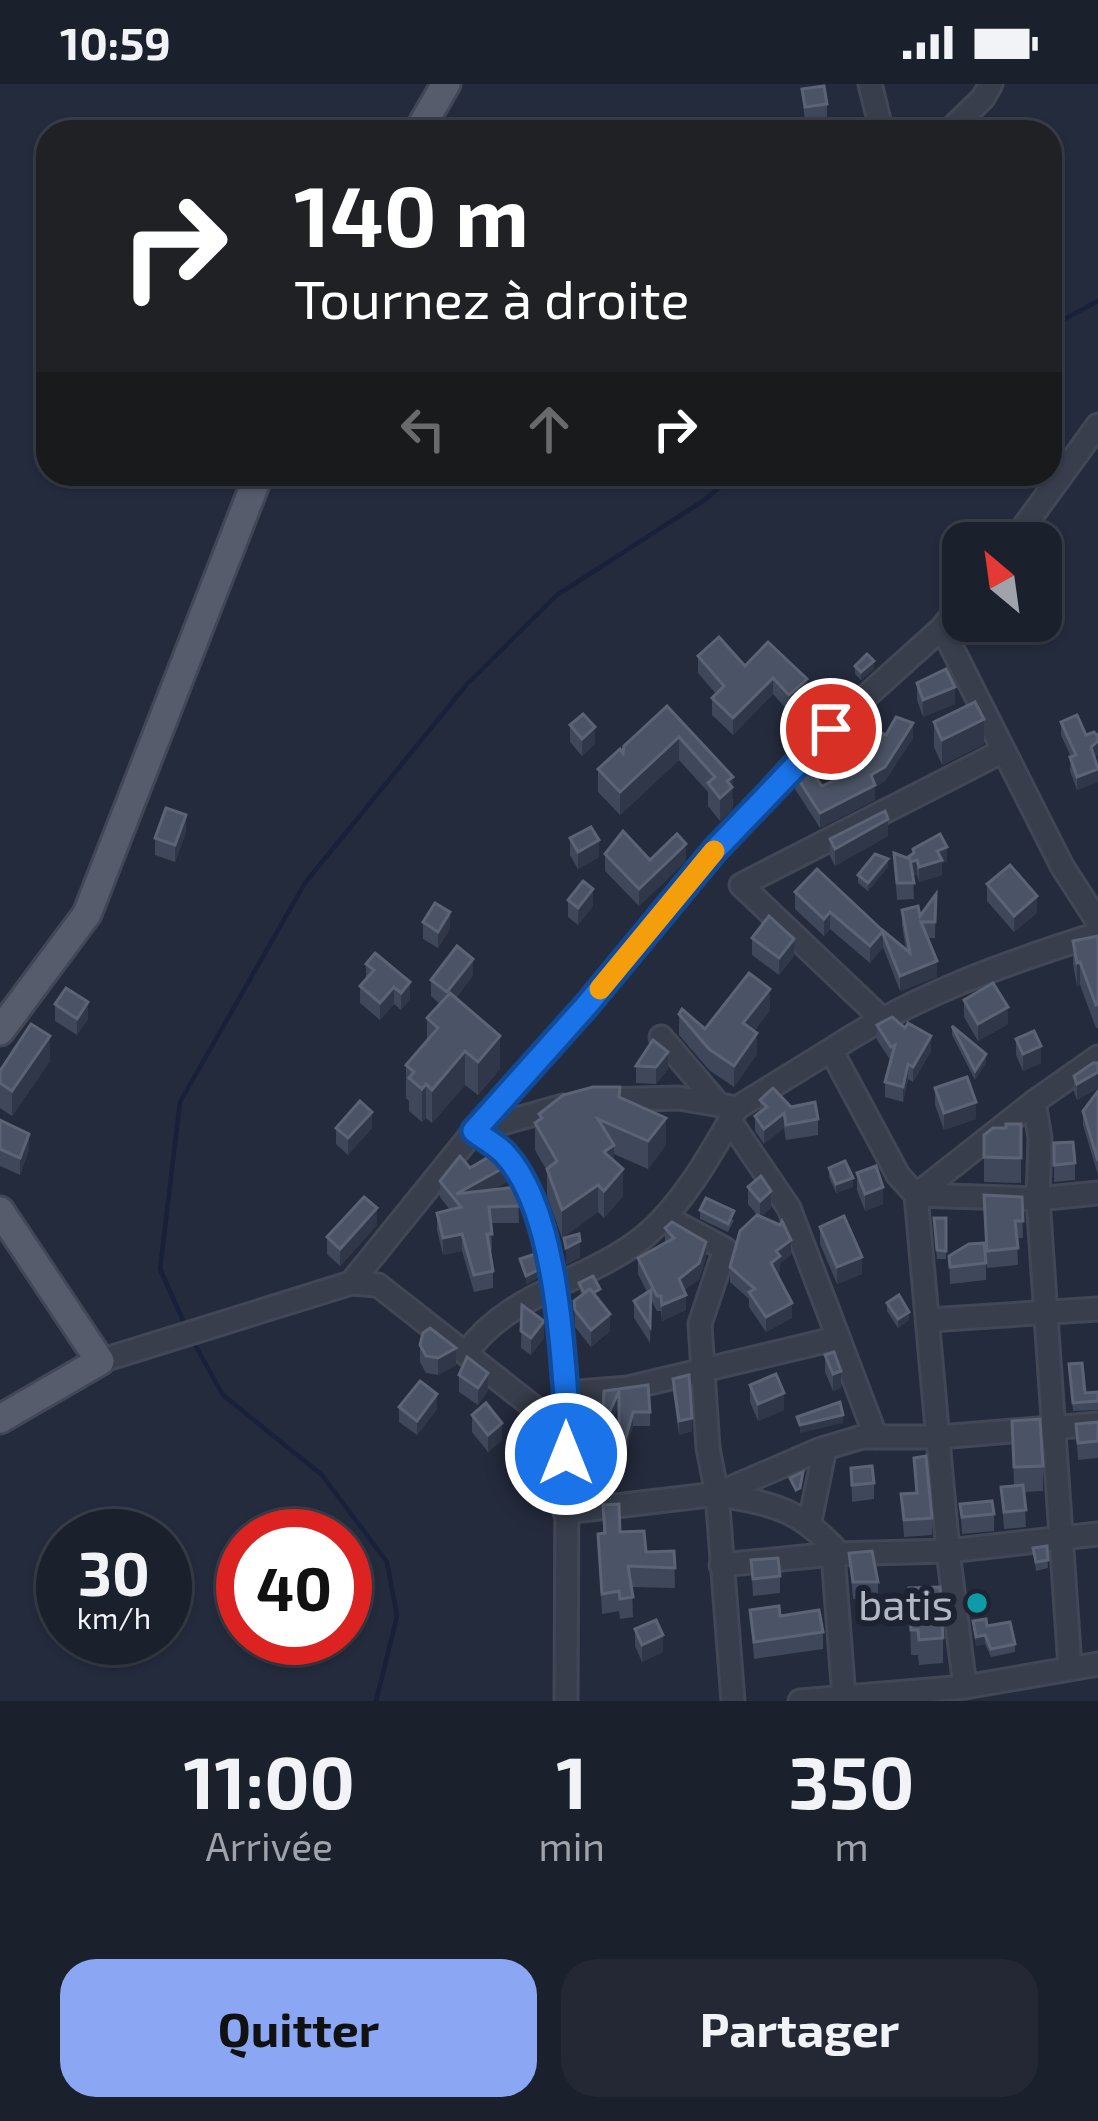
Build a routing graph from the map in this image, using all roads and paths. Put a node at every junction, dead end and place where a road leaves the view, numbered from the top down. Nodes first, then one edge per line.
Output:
1 (446, 84) edge
2 (870, 84) edge
3 (991, 84) edge
4 (425, 120) edge
5 (879, 120) edge
6 (960, 120) edge
7 (1098, 425) edge
8 (1062, 474) edge
9 (255, 486) edge
10 (1054, 486) edge
11 (1027, 522) edge
12 (942, 628) edge
13 (949, 642) edge
14 (1003, 751) junction
15 (1098, 922) edge
16 (1098, 934) edge
17 (880, 1017) junction
18 (0, 1031) edge
19 (661, 1037) dead end
20 (831, 1050) junction
21 (1098, 1058) edge
22 (1034, 1102) junction
23 (729, 1112) junction
24 (474, 1131) junction
25 (1098, 1193) edge
26 (916, 1195) junction
27 (1038, 1199) junction
28 (0, 1211) edge
29 (665, 1217) junction
30 (351, 1283) junction
31 (553, 1286) junction
32 (1098, 1309) edge
33 (1046, 1312) junction
34 (929, 1320) junction
35 (838, 1338) junction
36 (466, 1352) junction
37 (100, 1360) junction
38 (703, 1368) junction
39 (566, 1393) junction
40 (0, 1419) edge
41 (1098, 1424) edge
42 (1055, 1428) junction
43 (560, 1433) junction
44 (876, 1437) junction
45 (938, 1437) junction
46 (825, 1448) junction
47 (717, 1494) junction
48 (565, 1512) junction
49 (810, 1521) junction
50 (1098, 1534) edge
51 (1063, 1537) junction
52 (948, 1551) junction
53 (837, 1554) junction
54 (721, 1565) junction
55 (1098, 1664) edge
56 (1070, 1667) junction
57 (964, 1687) junction
58 (844, 1699) edge
59 (566, 1701) edge
60 (733, 1701) edge
61 (800, 1701) edge

1 - 4 main road
2 - 5 street
3 - 6 street
7 - 8 street
9 - 18 main road
10 - 11 street
12 - 24 street
13 - 14 street
14 - 15 street
14 - 17 street
16 - 17 street
17 - 20 street
19 - 23 street
20 - 23 street
20 - 26 street
21 - 22 street
22 - 26 street
22 - 27 street
23 - 24 street
23 - 29 street
23 - 35 street
24 - 30 street
24 - 31 street
25 - 27 street
26 - 27 street
26 - 34 street
27 - 33 street
28 - 37 main road
29 - 31 street
29 - 38 street
30 - 36 street
30 - 37 street
31 - 36 street
31 - 39 street
32 - 33 street
33 - 34 street
33 - 42 street
34 - 45 street
35 - 38 street
35 - 44 street
36 - 43 street
37 - 40 main road
38 - 39 street
38 - 47 street
39 - 43 street
41 - 42 street
42 - 45 street
42 - 51 street
43 - 48 street
44 - 45 street
44 - 46 street
45 - 52 street
46 - 47 street
46 - 49 street
47 - 48 street
47 - 49 street
47 - 54 street
48 - 59 street
49 - 53 street
50 - 51 street
51 - 52 street
51 - 56 street
52 - 53 street
52 - 57 street
53 - 54 street
53 - 58 street
54 - 60 street
55 - 56 street
56 - 57 street
57 - 58 street
58 - 61 street

